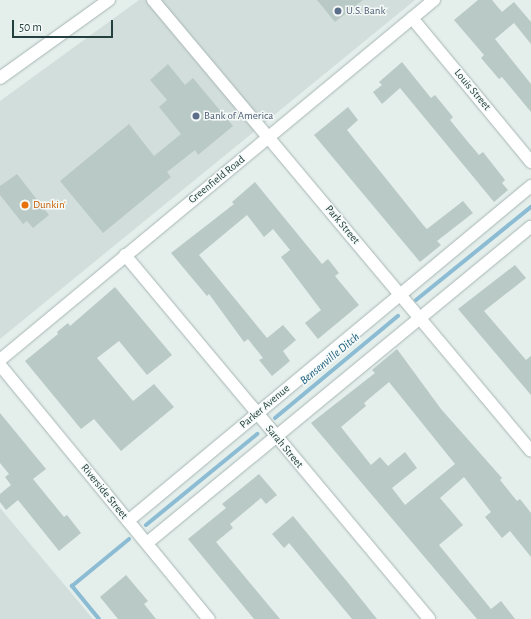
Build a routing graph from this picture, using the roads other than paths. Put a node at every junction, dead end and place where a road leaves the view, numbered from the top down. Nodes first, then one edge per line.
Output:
1 (108, 0) edge
2 (153, 0) edge
3 (434, 0) edge
4 (412, 18) junction
5 (0, 78) edge
6 (269, 138) junction
7 (531, 162) edge
8 (531, 186) edge
9 (531, 227) edge
10 (125, 255) junction
11 (400, 295) junction
12 (421, 319) junction
13 (0, 360) edge
14 (0, 365) edge
15 (256, 414) junction
16 (277, 438) junction
17 (531, 451) edge
18 (128, 521) junction
19 (147, 544) junction
20 (209, 619) edge
21 (429, 619) edge

1 - 5 street
2 - 6 street, Park Street
3 - 4 street, Greenfield Road
4 - 6 street, Greenfield Road
4 - 7 street, Louis Street
6 - 10 street, Greenfield Road
6 - 11 street, Park Street
8 - 11 street, Parker Avenue
9 - 12 street
10 - 13 street, Greenfield Road
10 - 15 street, Sarah Street
11 - 12 street, Park Street
11 - 15 street, Parker Avenue
12 - 16 street
12 - 17 street, Park Street
14 - 18 street, Riverside Street
15 - 16 street, Sarah Street
15 - 18 street, Parker Avenue
16 - 19 street
16 - 21 street, Sarah Street
18 - 19 street, Riverside Street
19 - 20 street, Riverside Street

